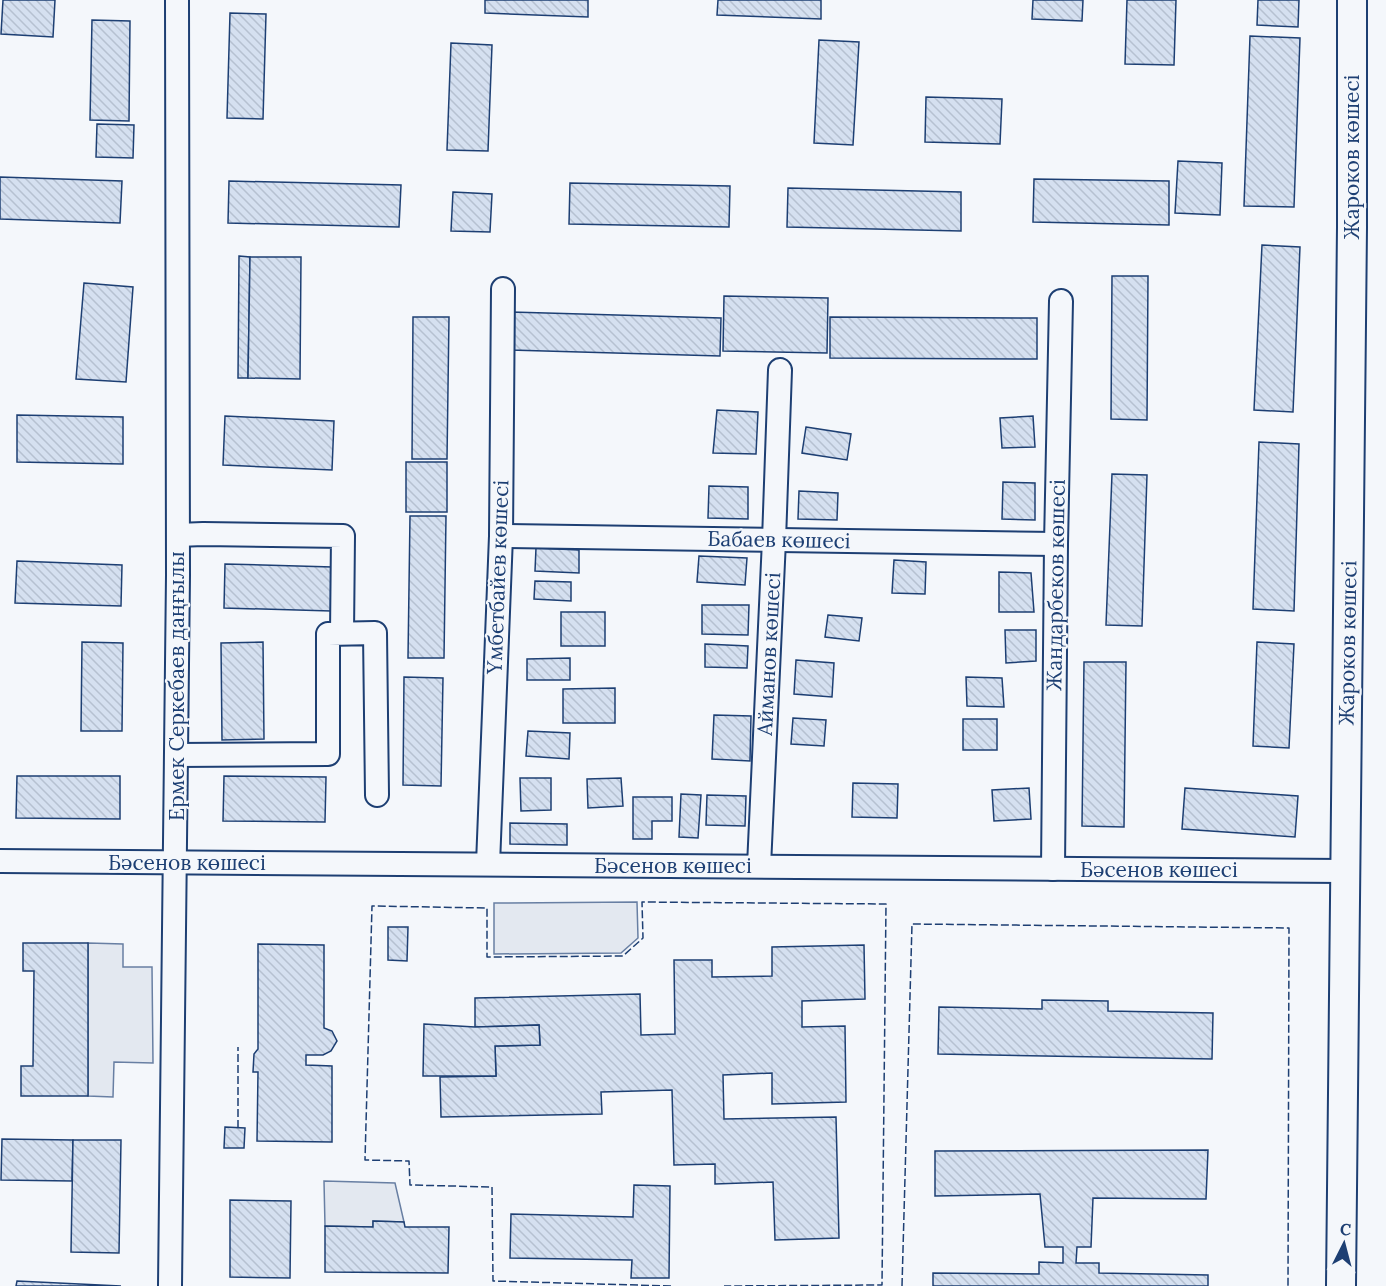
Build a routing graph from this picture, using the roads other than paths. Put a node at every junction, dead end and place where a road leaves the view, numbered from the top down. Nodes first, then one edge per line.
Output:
1 (177, 0) edge
2 (1352, 0) edge
3 (503, 289) dead end
4 (1061, 300) dead end
5 (780, 370) dead end
6 (178, 535) junction
7 (501, 536) junction
8 (774, 540) junction
9 (1056, 544) junction
10 (342, 633) junction
11 (176, 755) junction
12 (377, 795) dead end
13 (0, 861) edge
14 (175, 862) junction
15 (488, 864) junction
16 (759, 866) junction
17 (1053, 869) junction
18 (1345, 871) junction
19 (170, 1286) edge
20 (1341, 1286) edge

1 - 6 street, Ермек Серкебаев даңғылы
2 - 18 main road, Жароков көшесі
3 - 7 street, Үмбетбайев көшесі
4 - 9 street, Жандарбеков көшесі
5 - 8 street, Айманов көшесі
6 - 10 street
6 - 11 street, Ермек Серкебаев даңғылы
7 - 8 street, Бабаев көшесі
7 - 15 street, Үмбетбайев көшесі
8 - 9 street, Бабаев көшесі
8 - 16 street, Айманов көшесі
9 - 17 street, Жандарбеков көшесі
10 - 11 street
10 - 12 street
11 - 14 street, Ермек Серкебаев даңғылы
13 - 14 street, Бәсенов көшесі
14 - 15 street, Бәсенов көшесі
14 - 19 street, Ермек Серкебаев даңғылы
15 - 16 street, Бәсенов көшесі
16 - 17 street, Бәсенов көшесі
17 - 18 street, Бәсенов көшесі
18 - 20 main road, Жароков көшесі

